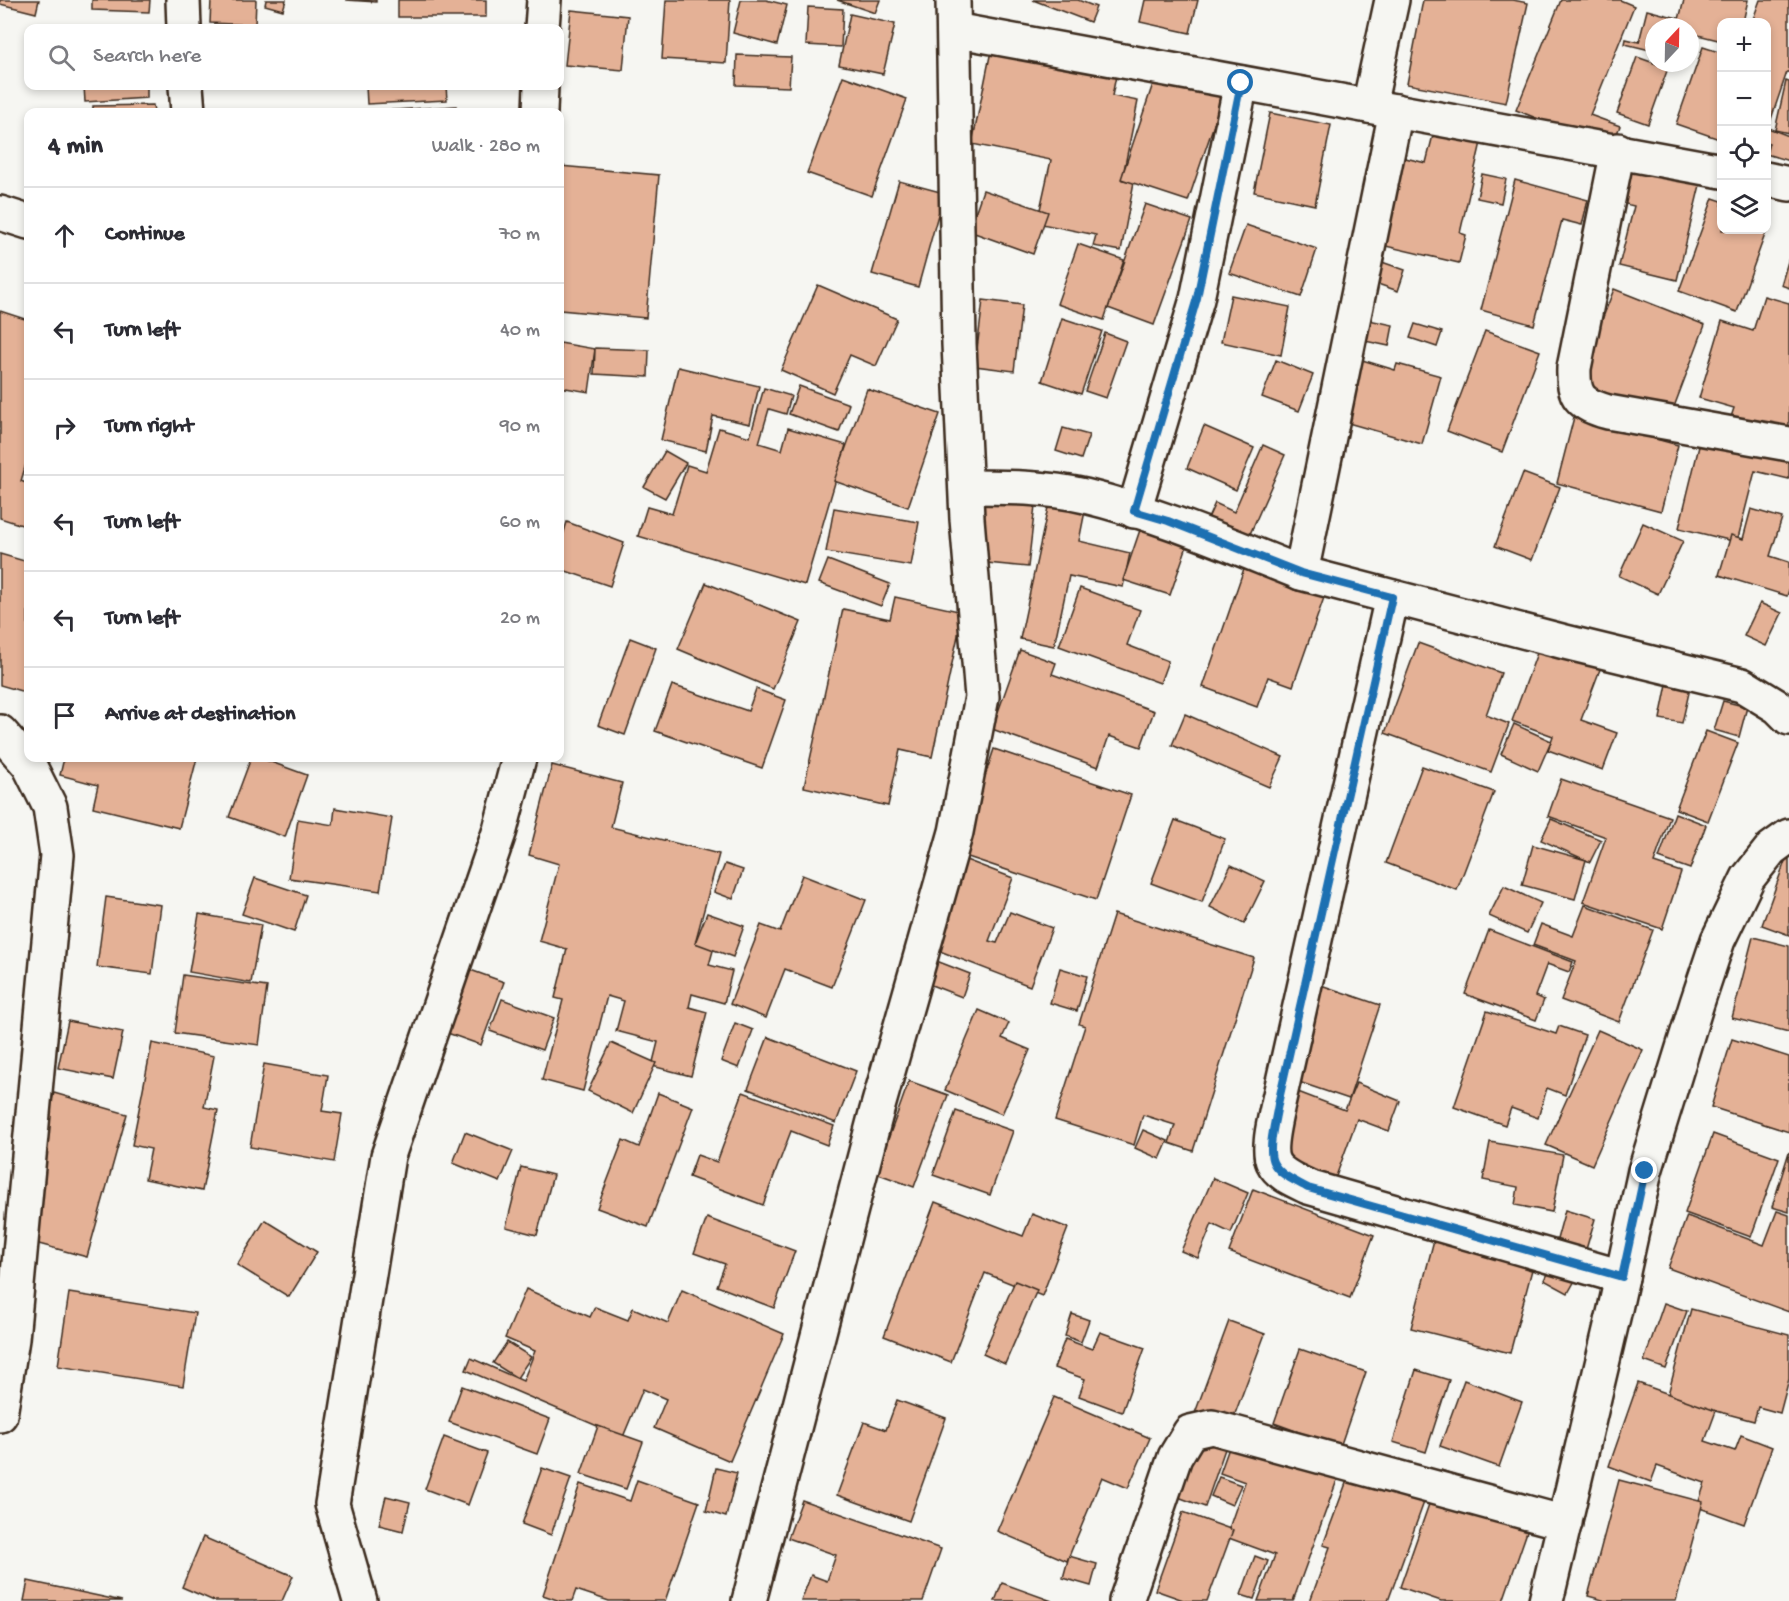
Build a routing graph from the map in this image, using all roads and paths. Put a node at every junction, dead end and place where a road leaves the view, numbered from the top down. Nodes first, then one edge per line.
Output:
1 (183, 0) edge
2 (544, 0) edge
3 (1392, 0) edge
4 (953, 15) edge
5 (184, 24) edge
6 (542, 24) edge
7 (1241, 83) junction
8 (186, 90) edge
9 (541, 90) edge
10 (188, 108) edge
11 (540, 108) edge
12 (1382, 109) junction
13 (1618, 150) junction
14 (1717, 170) edge
15 (1771, 181) edge
16 (1789, 184) edge
17 (0, 213) edge
18 (24, 221) edge
19 (1789, 444) edge
20 (966, 487) junction
21 (1134, 511) junction
22 (1301, 573) junction
23 (1392, 597) junction
24 (1789, 718) edge
25 (0, 732) edge
26 (24, 760) edge
27 (25, 762) edge
28 (518, 762) edge
29 (1789, 836) edge
30 (1622, 1277) junction
31 (0, 1415) edge
32 (1565, 1523) junction
33 (360, 1601) edge
34 (749, 1601) edge
35 (1126, 1601) edge
36 (1546, 1601) edge

1 - 5 street
2 - 6 street
3 - 12 street
4 - 7 street
4 - 20 street
7 - 12 street
7 - 21 street
8 - 10 street
9 - 11 street
12 - 13 street
12 - 22 street
13 - 14 street
13 - 19 street
15 - 16 street
17 - 18 street
20 - 21 street
20 - 34 street
21 - 22 street
22 - 23 street
23 - 24 street
23 - 30 street
25 - 26 street
27 - 31 street
28 - 33 street
29 - 30 street
30 - 32 street
32 - 35 street
32 - 36 street

